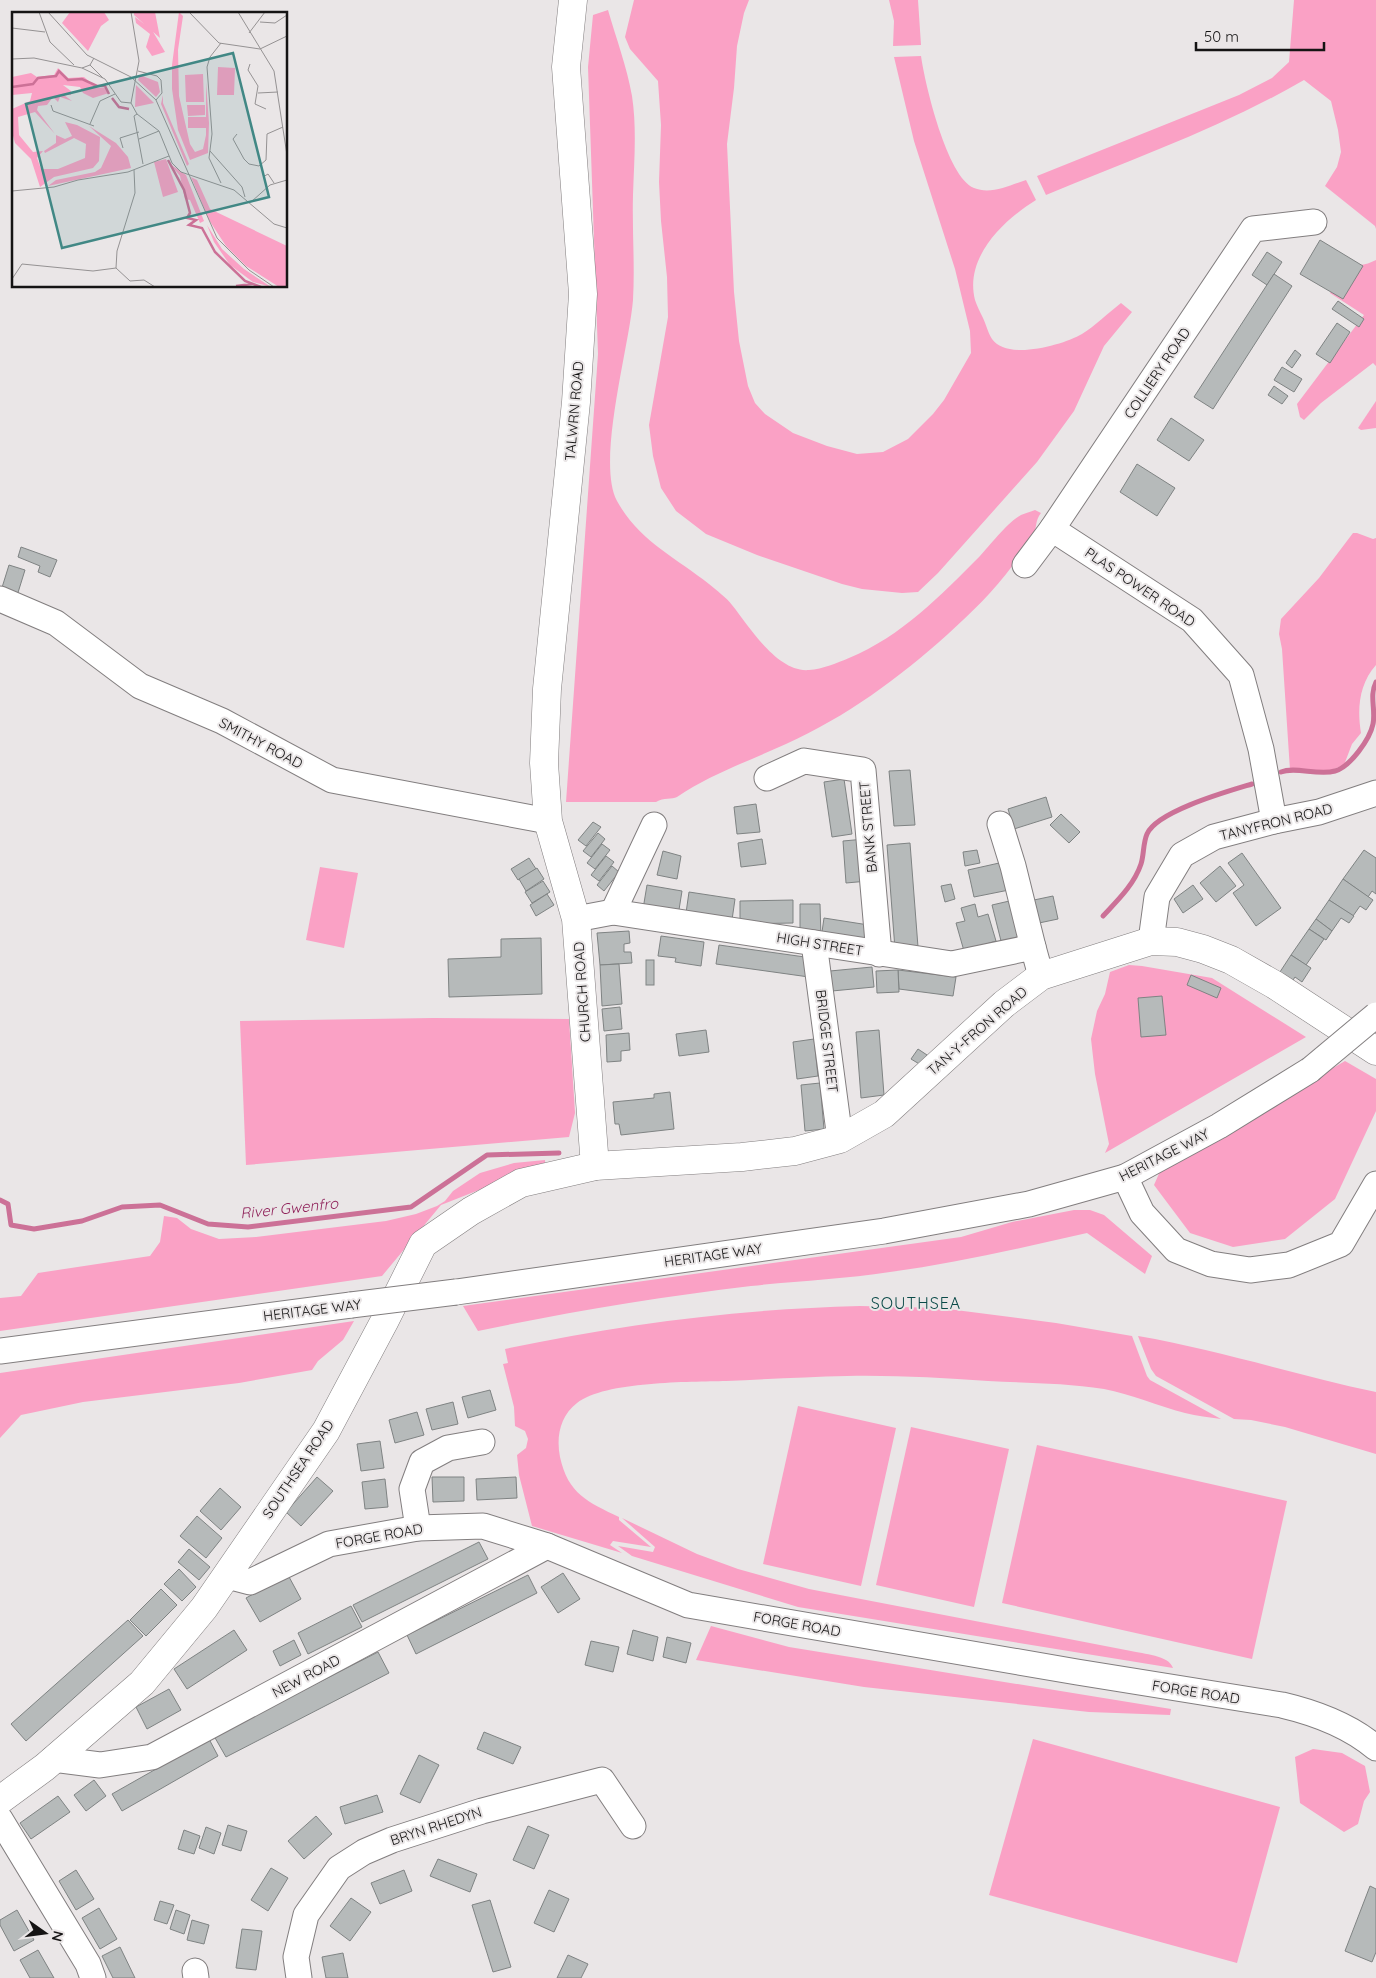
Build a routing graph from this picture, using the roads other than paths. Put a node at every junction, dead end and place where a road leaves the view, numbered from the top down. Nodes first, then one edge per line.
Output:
1 (573, 0) edge
2 (1314, 222) dead end
3 (1052, 529) junction
4 (1025, 565) dead end
5 (0, 599) edge
6 (767, 778) dead end
7 (1376, 793) edge
8 (548, 821) junction
9 (1274, 821) junction
10 (1000, 824) dead end
11 (654, 825) dead end
12 (613, 912) junction
13 (576, 919) junction
14 (1150, 941) junction
15 (814, 943) junction
16 (1033, 947) junction
17 (879, 954) junction
18 (1041, 976) junction
19 (1376, 1015) edge
20 (1376, 1050) edge
21 (840, 1139) junction
22 (595, 1166) junction
23 (1125, 1177) junction
24 (1376, 1184) edge
25 (0, 1351) edge
26 (482, 1442) dead end
27 (418, 1528) junction
28 (547, 1546) junction
29 (227, 1576) junction
30 (1376, 1748) edge
31 (53, 1759) junction
32 (0, 1800) edge
33 (0, 1819) edge
34 (633, 1826) dead end
35 (93, 1978) edge
36 (299, 1978) edge

1 - 8 main road, TALWRN ROAD
2 - 3 street, COLLIERY ROAD
3 - 4 street, COLLIERY ROAD
3 - 9 street, PLAS POWER ROAD
5 - 8 street, SMITHY ROAD
6 - 17 street, BANK STREET
7 - 9 street, TANYFRON ROAD
8 - 13 main road, CHURCH ROAD
9 - 14 street, TANYFRON ROAD
10 - 16 street
11 - 12 street
12 - 13 street, HIGH STREET
12 - 15 street, HIGH STREET
13 - 22 main road, CHURCH ROAD
14 - 18 main road, TAN-Y-FRON ROAD
14 - 20 main road, TAN-Y-FRON ROAD
15 - 17 street, HIGH STREET
15 - 21 street, BRIDGE STREET
16 - 17 street, HIGH STREET
16 - 18 street
18 - 21 main road, TAN-Y-FRON ROAD
19 - 23 street, HERITAGE WAY, bridge
21 - 22 main road, TAN-Y-FRON ROAD
22 - 29 main road, SOUTHSEA ROAD
23 - 24 street
23 - 25 street, HERITAGE WAY, bridge
26 - 27 street
27 - 28 street, FORGE ROAD
27 - 29 street, FORGE ROAD
28 - 30 street, FORGE ROAD
28 - 31 street, NEW ROAD
29 - 31 main road, SOUTHSEA ROAD
31 - 32 main road, SOUTHSEA ROAD
33 - 35 street
34 - 36 street, BRYN RHEDYN

